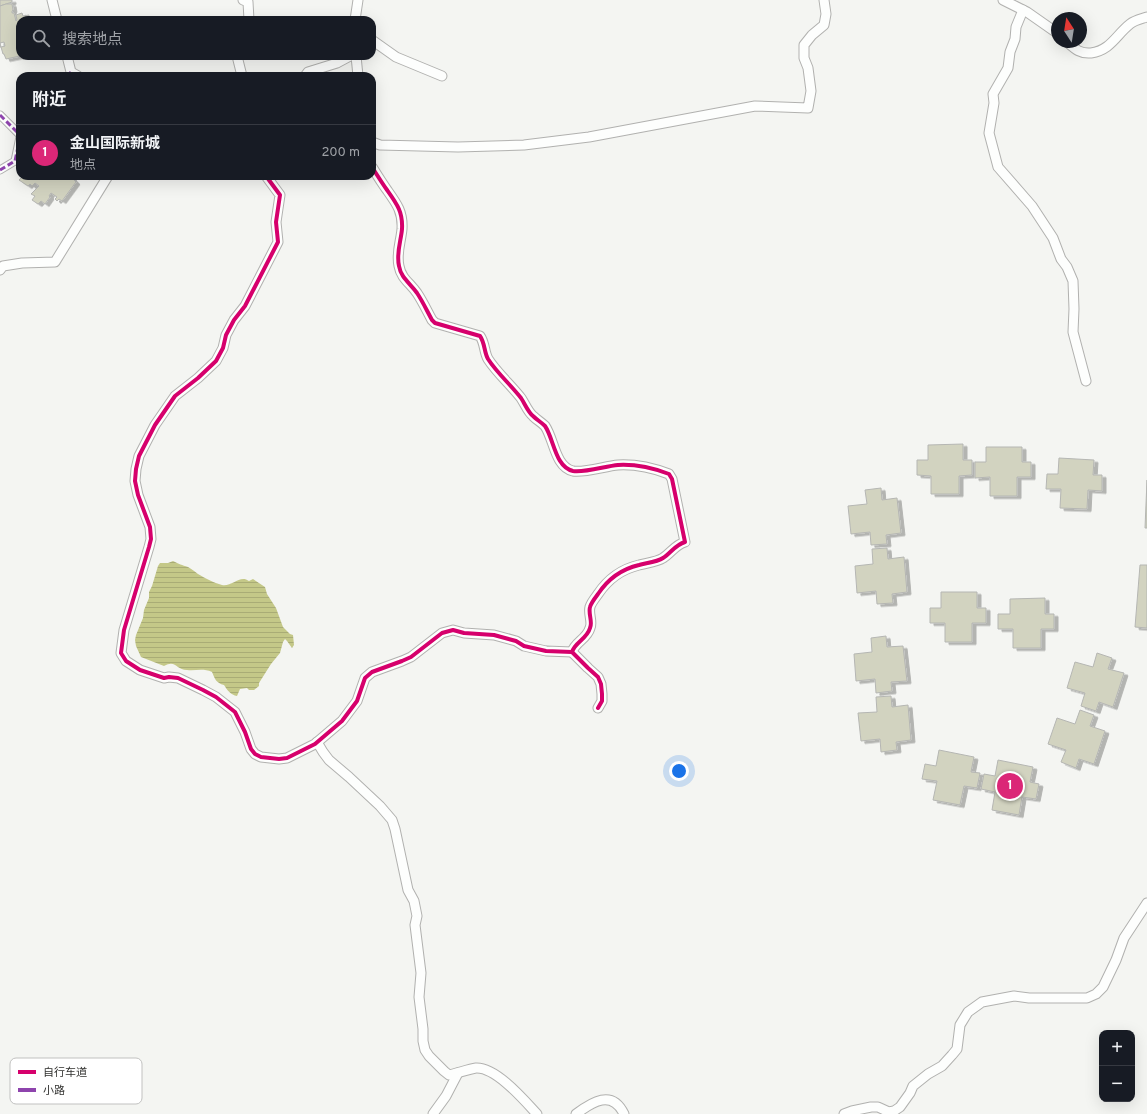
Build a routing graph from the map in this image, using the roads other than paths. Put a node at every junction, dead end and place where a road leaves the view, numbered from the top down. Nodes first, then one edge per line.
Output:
1 (52, 0) edge
2 (243, 0) edge
3 (358, 0) edge
4 (824, 0) edge
5 (1003, 0) edge
6 (1023, 10) junction
7 (56, 16) edge
8 (249, 16) edge
9 (356, 16) edge
10 (1147, 17) edge
11 (1051, 29) edge
12 (376, 43) edge
13 (1074, 48) edge
14 (68, 60) edge
15 (238, 60) edge
16 (343, 60) edge
17 (356, 60) edge
18 (72, 72) edge
19 (241, 72) edge
20 (308, 72) edge
21 (358, 72) edge
22 (442, 76) dead end
23 (0, 115) edge
24 (16, 132) edge
25 (376, 144) edge
26 (16, 156) edge
27 (0, 170) edge
28 (376, 173) edge
29 (106, 180) edge
30 (269, 180) edge
31 (0, 270) edge
32 (1086, 381) dead end
33 (572, 652) junction
34 (598, 708) dead end
35 (317, 742) junction
36 (1147, 903) edge
37 (458, 1073) junction
38 (433, 1114) edge
39 (537, 1114) edge
40 (576, 1114) edge
41 (624, 1114) edge
42 (844, 1114) edge

1 - 7 street
2 - 8 street
3 - 9 street
4 - 25 street
5 - 6 street
6 - 11 street
6 - 32 street
10 - 13 street
12 - 22 street
14 - 18 street
15 - 19 street
16 - 20 street
17 - 21 street
23 - 24 street
26 - 27 street
28 - 33 street
29 - 31 street
30 - 35 street
33 - 34 street
33 - 35 street
35 - 37 street
36 - 42 street
37 - 38 street
37 - 39 street
40 - 41 street

